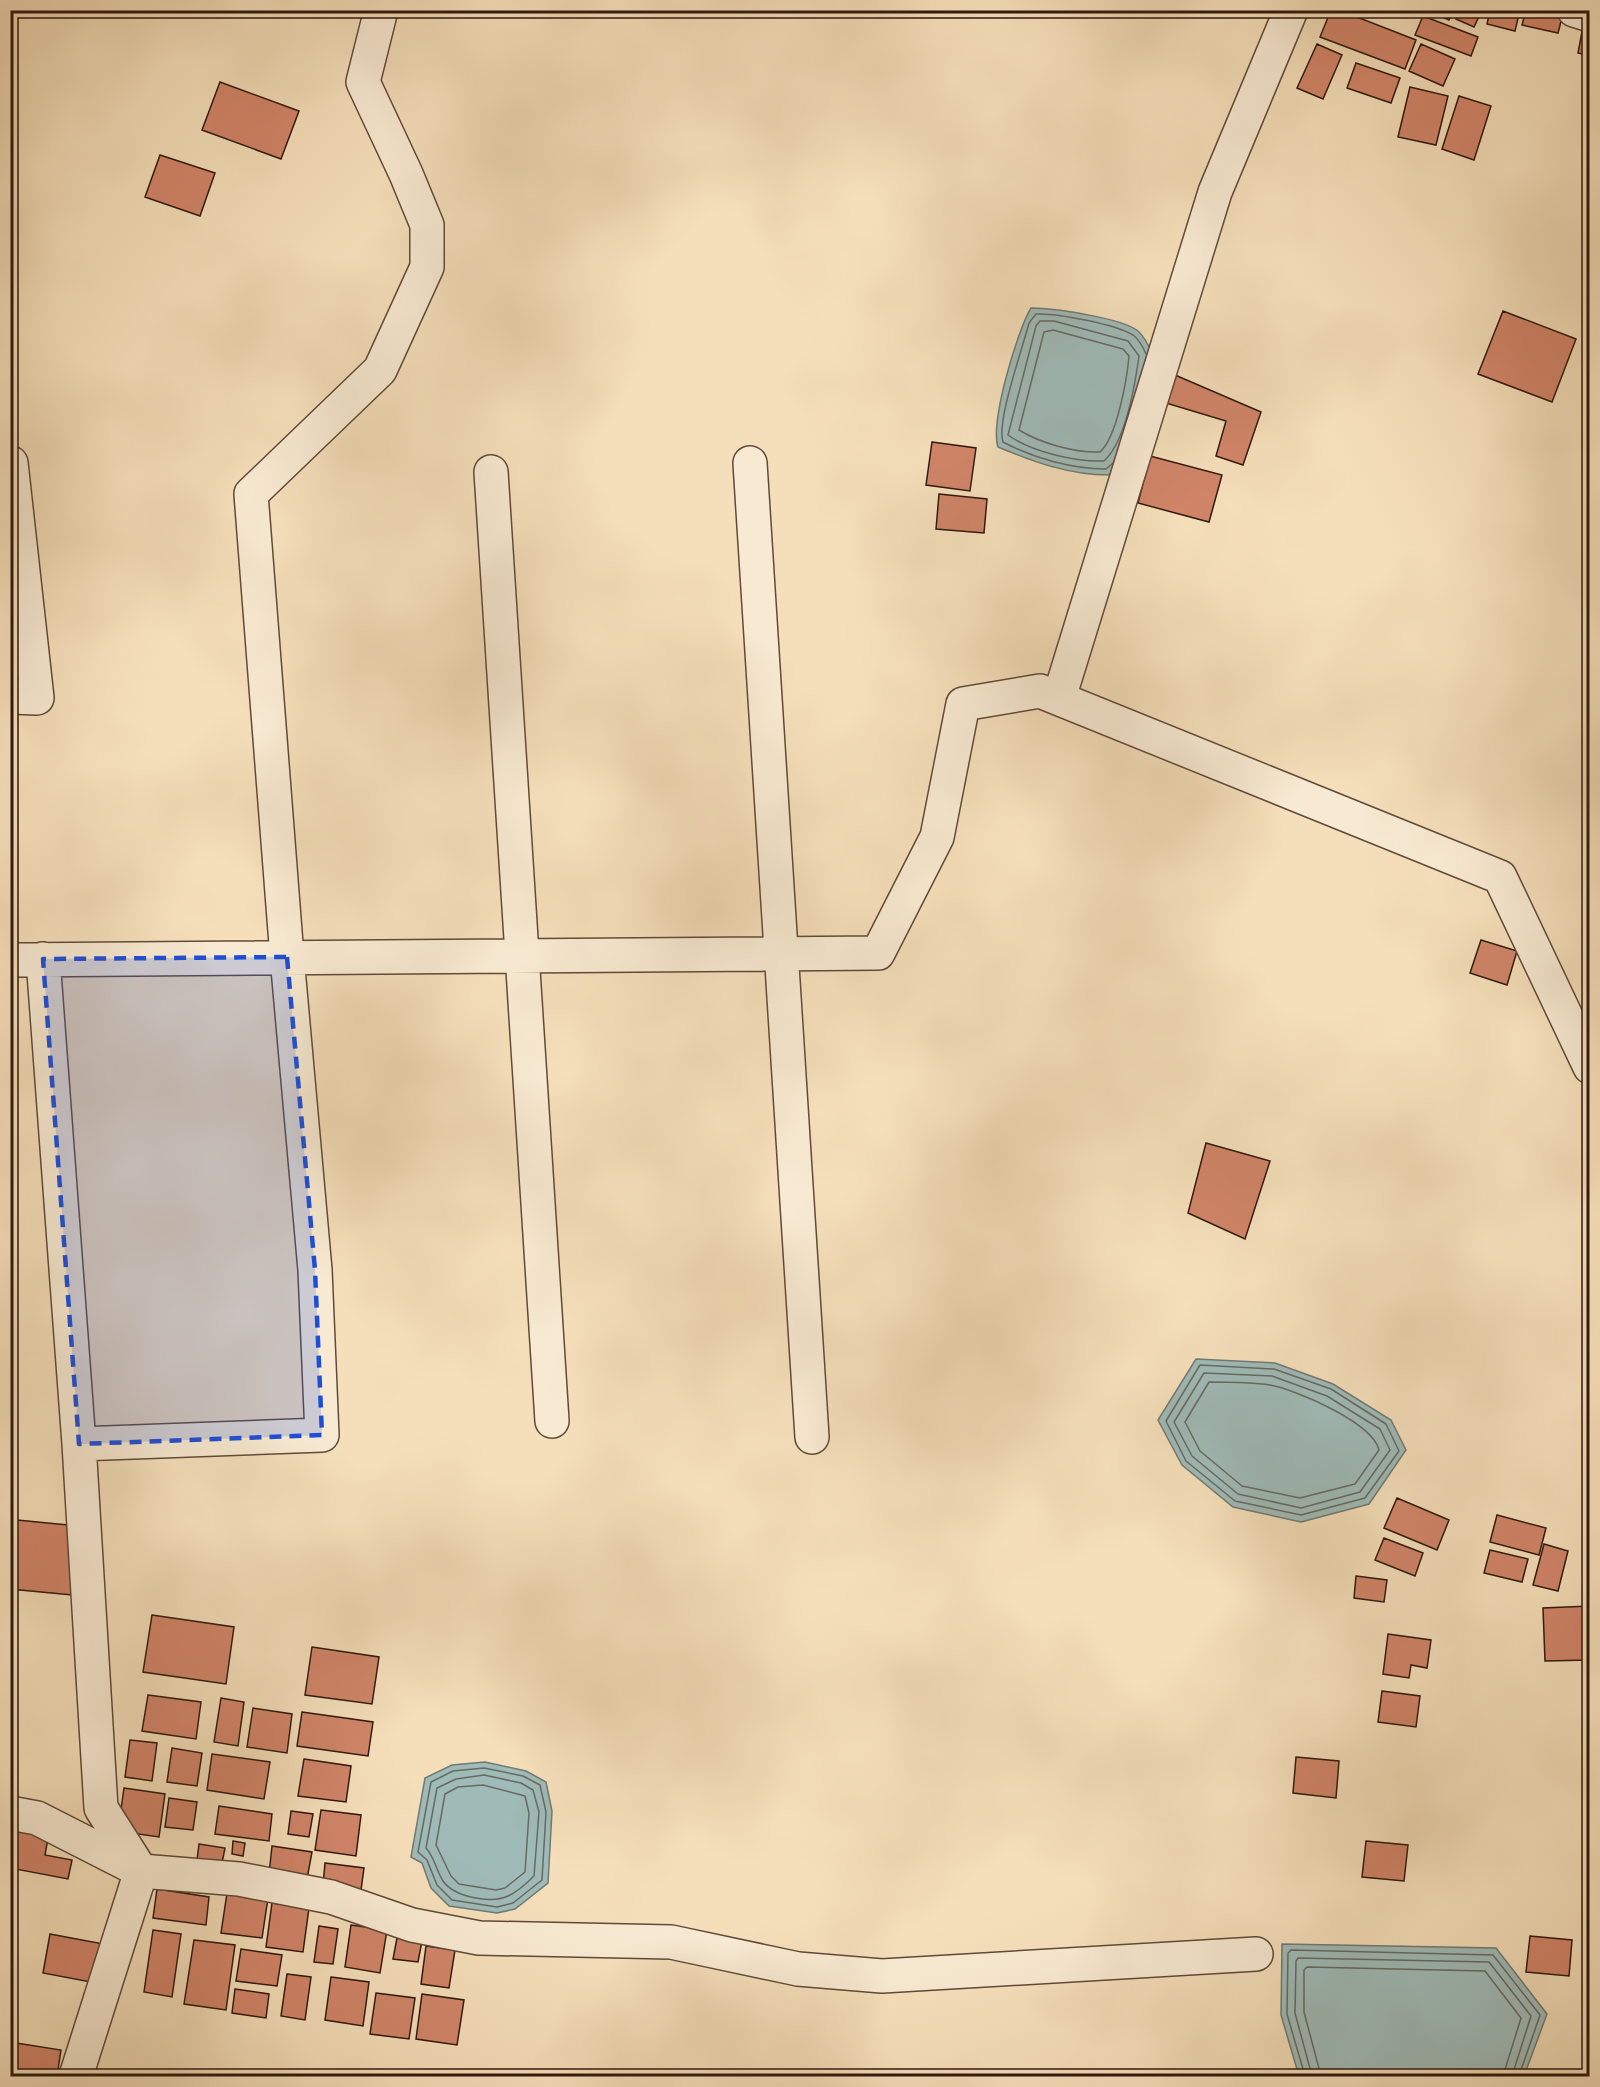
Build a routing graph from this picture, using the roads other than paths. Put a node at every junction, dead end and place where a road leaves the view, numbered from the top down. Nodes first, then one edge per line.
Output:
1 (381, 10) edge
2 (1291, 10) edge
3 (1574, 10) edge
4 (1590, 15) edge
5 (11, 463) edge
6 (750, 463) dead end
7 (491, 472) dead end
8 (10, 697) edge
9 (1059, 698) junction
10 (782, 953) junction
11 (522, 955) junction
12 (287, 957) junction
13 (43, 959) junction
14 (10, 960) edge
15 (1590, 1067) edge
16 (552, 1421) dead end
17 (812, 1437) dead end
18 (79, 1444) junction
19 (10, 1813) edge
20 (141, 1871) junction
21 (1256, 1954) dead end
22 (76, 2076) edge

1 - 12 street
2 - 9 street
3 - 4 street
5 - 8 street
6 - 10 street
7 - 11 street
9 - 10 street
9 - 15 street
10 - 11 street
10 - 17 street
11 - 12 street
11 - 16 street
12 - 13 street
12 - 18 street
13 - 14 street
13 - 18 street
18 - 20 street
19 - 20 street
20 - 21 street
20 - 22 street

